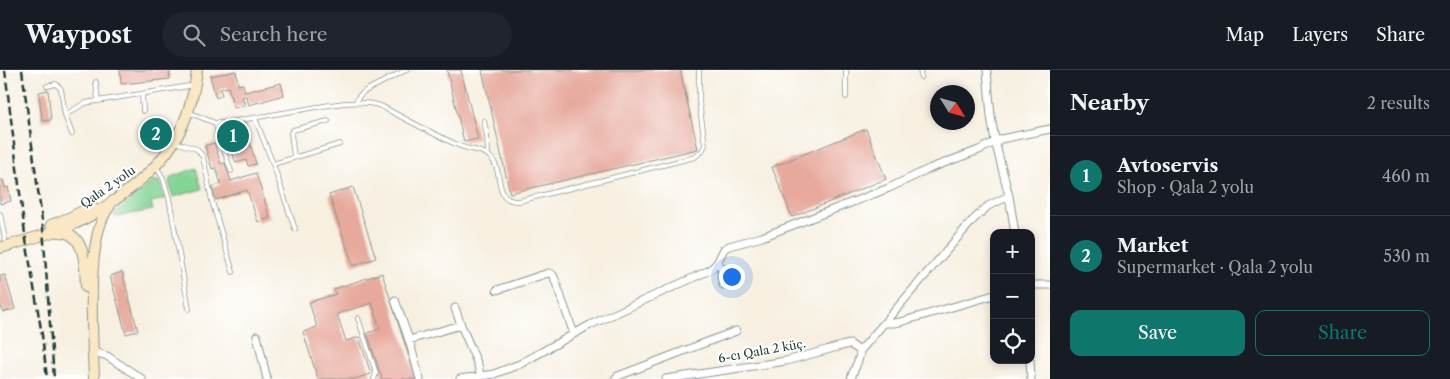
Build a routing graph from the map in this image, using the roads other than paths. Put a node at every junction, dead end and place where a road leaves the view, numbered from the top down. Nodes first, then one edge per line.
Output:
1 (191, 70) edge
2 (197, 70) edge
3 (406, 70) edge
4 (699, 70) edge
5 (846, 70) edge
6 (920, 70) edge
7 (987, 70) edge
8 (921, 76) dead end
9 (96, 82) dead end
10 (47, 86) dead end
11 (189, 86) junction
12 (142, 94) junction
13 (846, 97) dead end
14 (98, 101) junction
15 (356, 102) junction
16 (143, 111) dead end
17 (188, 112) junction
18 (65, 115) junction
19 (255, 118) junction
20 (328, 121) dead end
21 (484, 121) dead end
22 (215, 123) junction
23 (1050, 129) edge
24 (72, 134) dead end
25 (995, 141) junction
26 (175, 142) junction
27 (340, 144) dead end
28 (488, 155) junction
29 (294, 158) junction
30 (273, 164) junction
31 (156, 166) junction
32 (231, 171) dead end
33 (1009, 196) junction
34 (117, 198) junction
35 (0, 214) edge
36 (78, 217) junction
37 (1, 224) edge
38 (295, 229) dead end
39 (1014, 229) edge
40 (52, 232) junction
41 (97, 236) junction
42 (78, 241) junction
43 (2, 242) edge
44 (717, 263) junction
45 (233, 272) dead end
46 (723, 285) dead end
47 (1035, 285) edge
48 (1050, 285) edge
49 (497, 290) dead end
50 (990, 296) edge
51 (395, 300) dead end
52 (455, 308) dead end
53 (189, 309) dead end
54 (358, 318) dead end
55 (884, 323) junction
56 (461, 324) junction
57 (736, 331) dead end
58 (574, 334) junction
59 (257, 336) dead end
60 (409, 340) junction
61 (91, 351) junction
62 (860, 351) junction
63 (1030, 364) edge
64 (480, 376) junction
65 (89, 379) edge
66 (94, 379) edge
67 (142, 379) edge
68 (267, 379) edge
69 (374, 379) edge
70 (420, 379) edge
71 (460, 379) edge
72 (615, 379) edge
73 (666, 379) edge
74 (851, 379) edge
75 (1031, 379) edge

1 - 11 main road, Qala 2 yolu
2 - 17 main road, Qala 2 yolu
3 - 15 lane
4 - 28 lane
5 - 13 lane
6 - 8 lane
7 - 25 street
9 - 14 lane
10 - 18 lane
11 - 12 lane
11 - 36 main road, Qala 2 yolu
12 - 14 lane
12 - 16 lane
14 - 18 lane
15 - 19 lane
15 - 28 lane
17 - 22 lane
17 - 26 main road, Qala 2 yolu
18 - 24 lane
19 - 22 lane
19 - 30 lane
20 - 29 lane
21 - 28 lane
22 - 32 lane
23 - 25 street
25 - 33 street
25 - 44 street
26 - 31 main road, Qala 2 yolu
26 - 45 lane
27 - 29 lane
29 - 30 lane
30 - 38 lane
31 - 34 main road, Qala 2 yolu
31 - 53 lane
33 - 39 street
33 - 55 street
34 - 36 main road, Qala 2 yolu
34 - 41 main road
35 - 37 lane
36 - 40 main road, Qala 2 yolu
36 - 41 main road
36 - 42 main road
36 - 43 main road, Qala 2 yolu
37 - 43 lane
40 - 42 main road
40 - 43 main road, Qala 2 yolu
41 - 61 main road
42 - 61 main road
44 - 46 street
44 - 58 street
47 - 48 street
49 - 58 street
50 - 55 street
51 - 60 street
52 - 56 street
54 - 69 lane
55 - 62 street
56 - 60 street
56 - 64 street
57 - 72 street
58 - 64 street
59 - 68 street
60 - 70 street
61 - 65 main road
61 - 66 main road
61 - 67 street
62 - 73 street, 6-cı Qala 2 küç.
62 - 74 street
63 - 75 street
64 - 71 street

